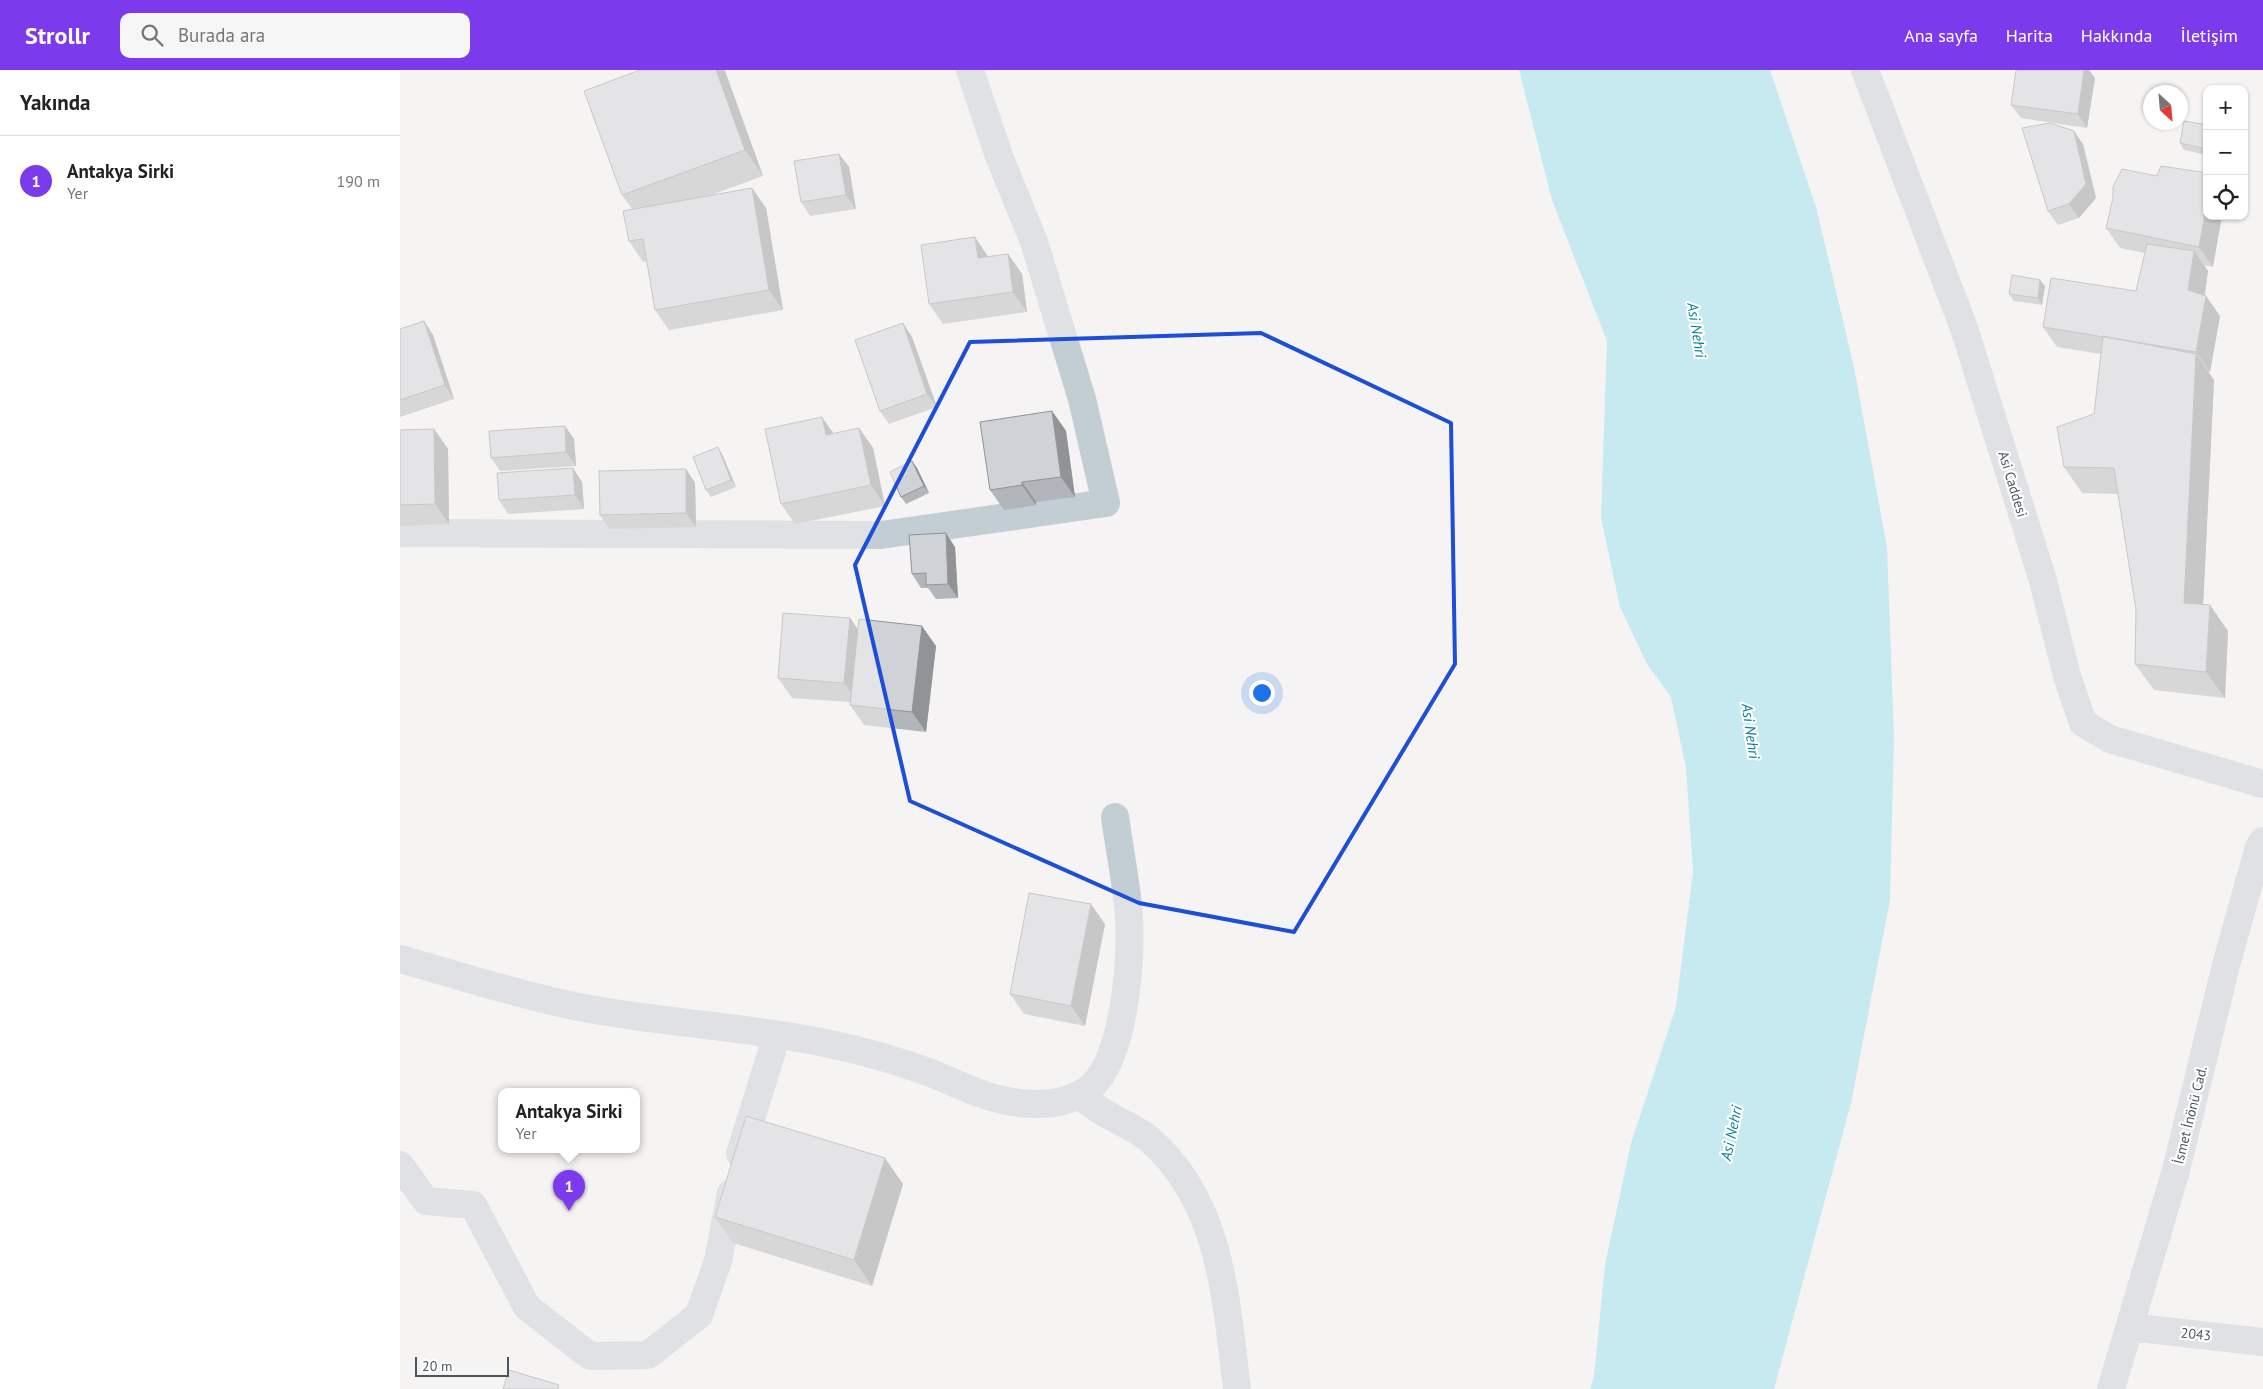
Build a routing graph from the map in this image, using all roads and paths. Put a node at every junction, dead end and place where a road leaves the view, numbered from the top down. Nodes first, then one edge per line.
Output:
1 (970, 70) edge
2 (1865, 70) edge
3 (400, 533) edge
4 (2263, 784) edge
5 (1115, 817) dead end
6 (2263, 841) edge
7 (400, 960) edge
8 (777, 1035) junction
9 (1078, 1095) junction
10 (400, 1165) edge
11 (2130, 1327) junction
12 (2263, 1342) edge
13 (1237, 1389) edge
14 (2111, 1389) edge

1 - 3 street
2 - 4 street, Asi Caddesi
5 - 9 street
6 - 11 street, İsmet İnönü Cad.
7 - 8 street
8 - 9 street
8 - 10 street
9 - 13 street
11 - 12 street, 2043
11 - 14 street, İsmet İnönü Cad.

